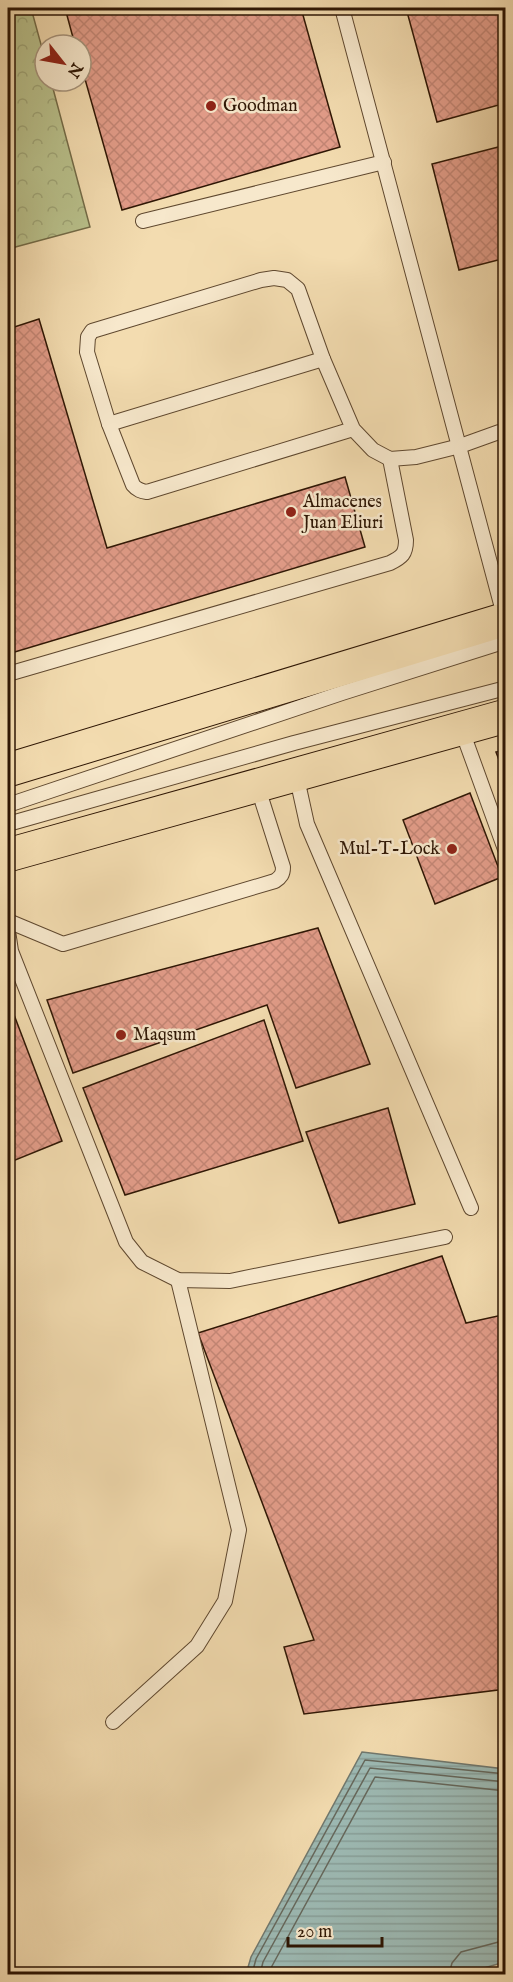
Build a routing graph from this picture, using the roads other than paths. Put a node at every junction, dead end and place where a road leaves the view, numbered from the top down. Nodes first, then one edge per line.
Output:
1 (342, 8) edge
2 (384, 162) junction
3 (143, 221) dead end
4 (323, 359) junction
5 (109, 424) junction
6 (353, 429) junction
7 (506, 433) edge
8 (460, 446) junction
9 (390, 459) junction
10 (505, 619) edge
11 (506, 641) edge
12 (8, 675) edge
13 (506, 688) edge
14 (506, 716) edge
15 (461, 728) junction
16 (8, 770) edge
17 (296, 774) junction
18 (257, 785) junction
19 (8, 805) edge
20 (8, 824) edge
21 (506, 852) edge
22 (8, 855) edge
23 (8, 921) edge
24 (8, 931) edge
25 (9, 952) edge
26 (471, 1208) dead end
27 (445, 1236) dead end
28 (178, 1280) junction
29 (113, 1722) dead end

1 - 2 lane
2 - 3 lane
2 - 8 lane
4 - 5 lane
4 - 5 lane
4 - 6 lane
5 - 6 lane
6 - 9 lane
7 - 8 lane
8 - 9 lane
8 - 10 lane
9 - 12 lane
10 - 16 main road
11 - 19 lane
13 - 20 lane
14 - 15 main road
15 - 17 main road
15 - 21 lane
17 - 18 main road
17 - 26 lane
18 - 22 main road
18 - 23 lane
24 - 25 lane
25 - 28 lane
27 - 28 lane
28 - 29 lane

